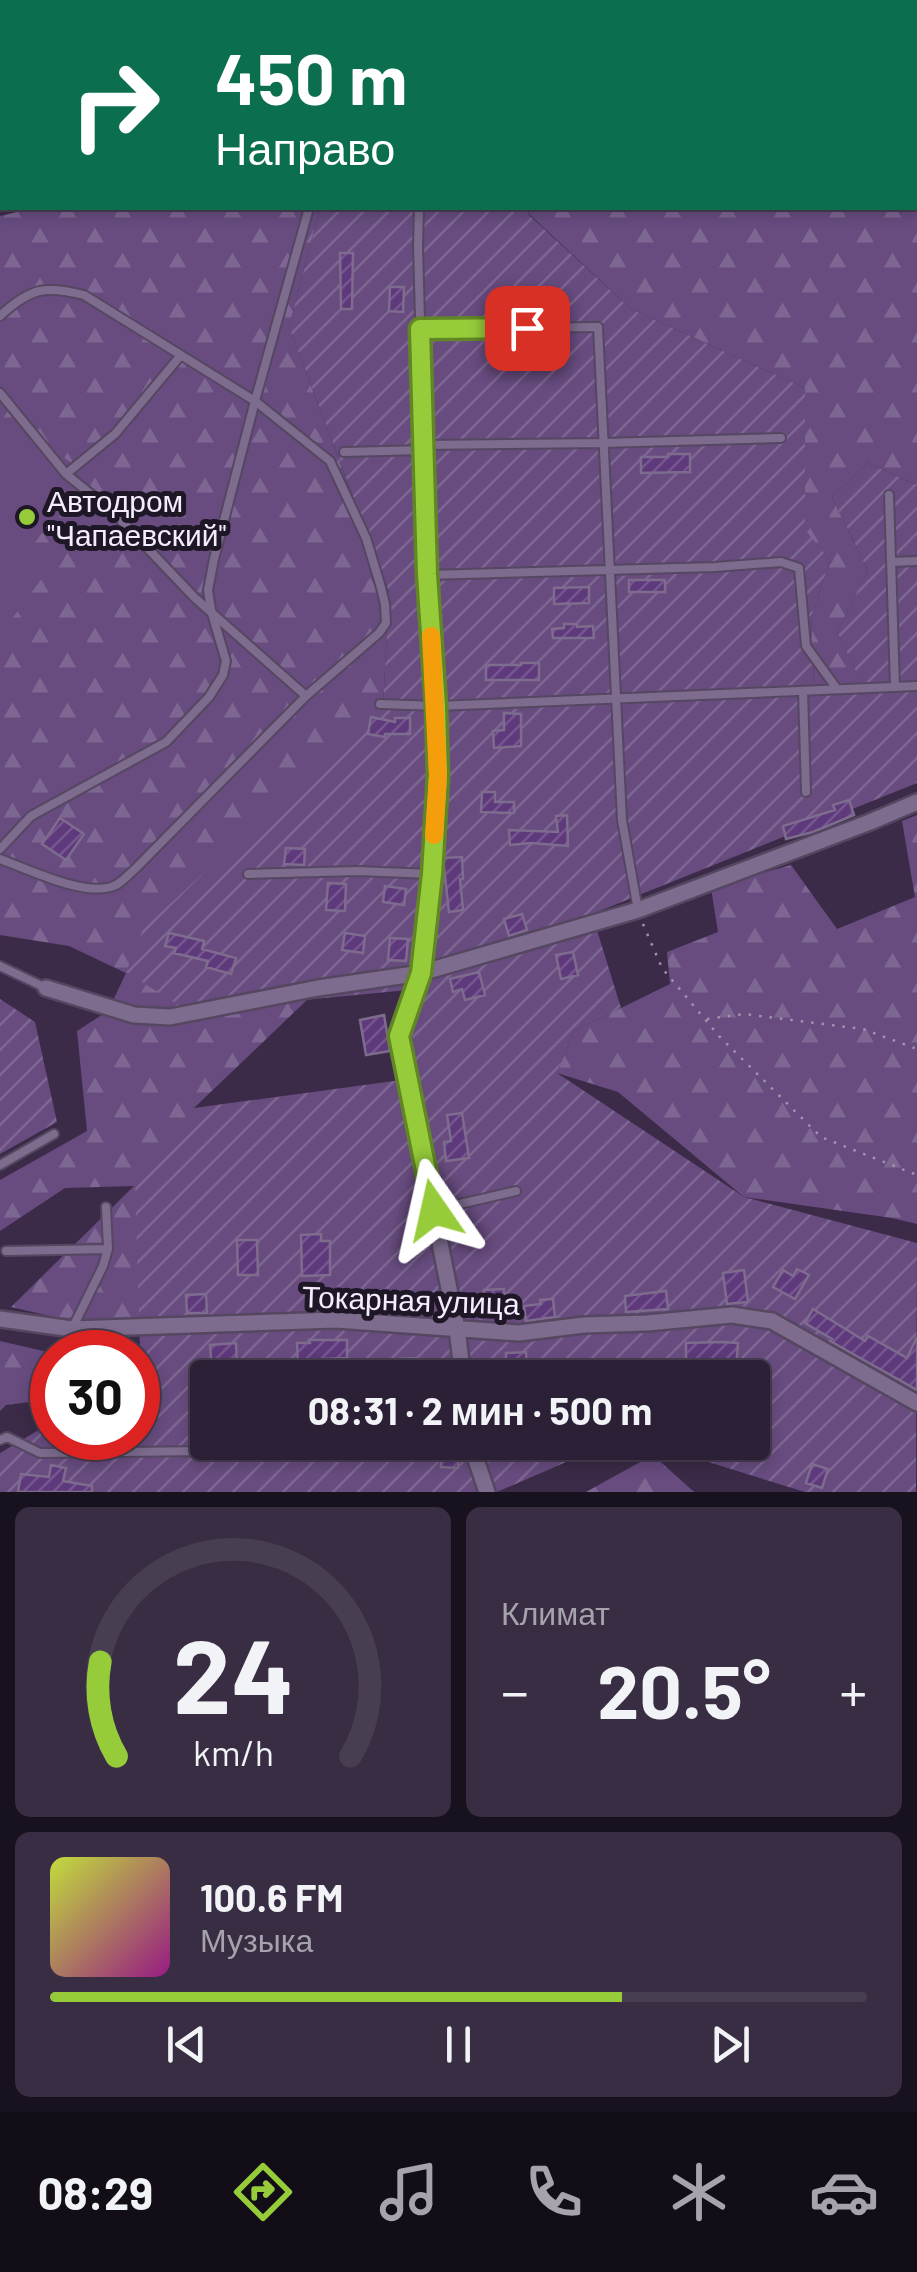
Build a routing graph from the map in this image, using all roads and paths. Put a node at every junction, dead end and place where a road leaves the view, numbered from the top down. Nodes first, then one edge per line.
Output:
1 (308, 210) edge
2 (419, 210) edge
3 (0, 316) edge
4 (420, 329) junction
5 (181, 355) junction
6 (0, 393) edge
7 (255, 401) junction
8 (781, 438) dead end
9 (603, 443) junction
10 (424, 447) junction
11 (344, 452) dead end
12 (66, 474) junction
13 (889, 495) dead end
14 (917, 561) edge
15 (891, 562) junction
16 (608, 570) junction
17 (427, 574) junction
18 (211, 610) junction
19 (917, 686) edge
20 (895, 687) junction
21 (838, 689) junction
22 (803, 691) junction
23 (306, 696) junction
24 (615, 699) junction
25 (380, 704) dead end
26 (436, 706) junction
27 (806, 792) dead end
28 (917, 802) edge
29 (0, 849) edge
30 (0, 860) edge
31 (248, 874) dead end
32 (432, 874) junction
33 (638, 910) junction
34 (0, 966) edge
35 (421, 973) junction
36 (46, 988) joint
37 (705, 1020) junction
38 (917, 1049) edge
39 (54, 1134) dead end
40 (0, 1165) edge
41 (917, 1174) edge
42 (516, 1191) dead end
43 (106, 1206) dead end
44 (434, 1210) junction
45 (108, 1249) junction
46 (6, 1252) dead end
47 (0, 1318) edge
48 (457, 1328) junction
49 (72, 1330) junction
50 (460, 1360) edge
51 (917, 1403) edge
52 (0, 1440) edge
53 (190, 1451) edge
54 (476, 1460) edge
55 (487, 1492) edge

1 - 7 lane
2 - 4 lane
3 - 5 lane
4 - 9 lane
4 - 10 lane
5 - 7 lane
5 - 12 lane
6 - 12 lane
7 - 18 lane
7 - 23 lane
8 - 9 lane
9 - 10 lane
9 - 16 lane
10 - 11 lane
10 - 17 lane
12 - 18 lane
13 - 15 lane
14 - 15 lane
15 - 20 lane
16 - 17 lane
16 - 21 lane
16 - 24 lane
17 - 26 lane
18 - 23 lane
18 - 29 lane
19 - 20 lane
20 - 21 lane
21 - 22 lane
22 - 24 lane
22 - 27 lane
23 - 30 lane
24 - 26 lane
24 - 33 lane
25 - 26 lane
26 - 32 lane
28 - 33 street
31 - 32 lane
32 - 35 lane
33 - 35 street
33 - 37 path
34 - 36 lane
35 - 36 street
35 - 44 street
37 - 38 path
37 - 41 path
39 - 40 lane
42 - 44 lane
43 - 45 lane
44 - 48 street
45 - 46 lane
45 - 49 lane
47 - 49 street, Токарная улица
48 - 49 street, Токарная улица
48 - 50 street
48 - 51 street, Токарная улица
52 - 53 lane
54 - 55 street

